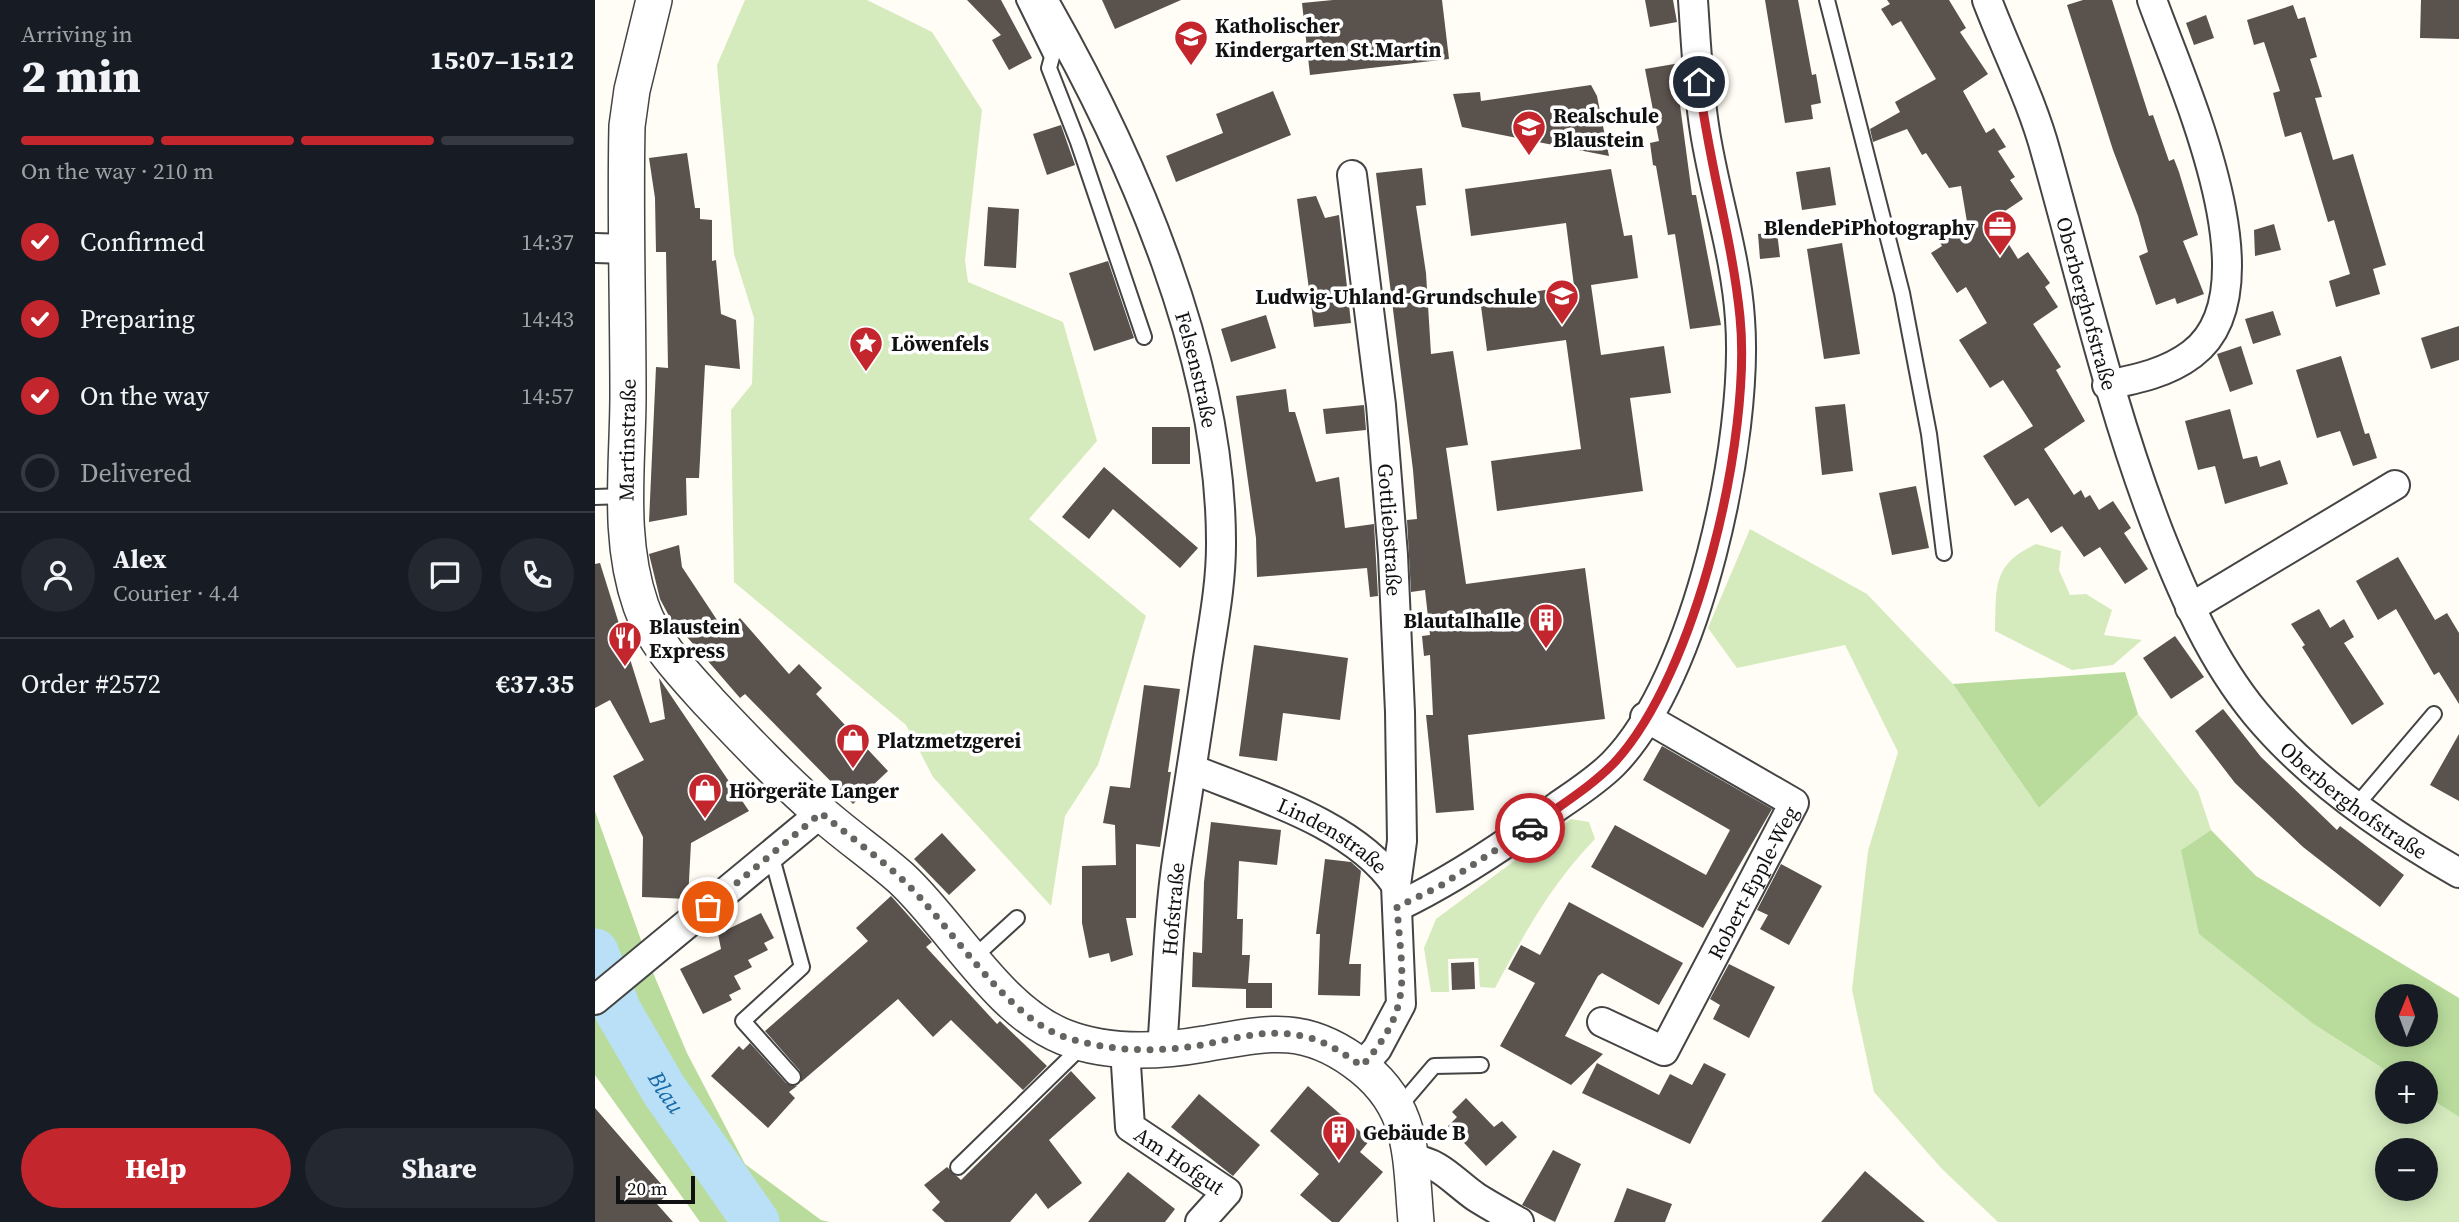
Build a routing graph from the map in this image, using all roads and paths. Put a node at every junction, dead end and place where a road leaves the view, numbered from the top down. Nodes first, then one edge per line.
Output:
1 (654, 0) edge
2 (1024, 0) edge
3 (1043, 0) edge
4 (1693, 0) edge
5 (1827, 0) edge
6 (1987, 0) edge
7 (2152, 0) edge
8 (1352, 175) dead end
9 (611, 249) edge
10 (1144, 337) dead end
11 (2107, 385) junction
12 (2395, 485) dead end
13 (610, 496) edge
14 (1944, 553) dead end
15 (2190, 608) junction
16 (2434, 714) dead end
17 (1645, 718) junction
18 (1192, 769) junction
19 (2355, 807) junction
20 (821, 813) junction
21 (771, 854) junction
22 (2459, 873) edge
23 (1397, 896) junction
24 (1017, 919) dead end
25 (973, 958) junction
26 (595, 1000) edge
27 (1602, 1022) dead end
28 (1085, 1043) junction
29 (1125, 1049) junction
30 (1162, 1050) junction
31 (1474, 1062) dead end
32 (1362, 1066) junction
33 (793, 1077) dead end
34 (1399, 1107) junction
35 (1411, 1159) junction
36 (958, 1167) dead end
37 (1200, 1222) edge
38 (1416, 1222) edge
39 (1519, 1222) edge

1 - 9 street, Martinstraße
2 - 10 lane
3 - 18 street, Felsenstraße
4 - 17 street
5 - 14 lane
6 - 11 street, Oberberghofstraße
7 - 11 street
8 - 23 street, Gottliebstraße
9 - 13 street, Martinstraße
11 - 15 street, Oberberghofstraße
12 - 15 street
13 - 20 street, Martinstraße
15 - 19 street, Oberberghofstraße
16 - 19 lane
17 - 23 street
17 - 27 street, Robert-Epple-Weg
18 - 23 street, Lindenstraße
18 - 30 street, Hofstraße
19 - 22 street, Oberberghofstraße
20 - 21 street
20 - 25 street
21 - 26 street
21 - 33 lane
23 - 32 street
24 - 25 lane
25 - 28 street
28 - 29 street
28 - 36 lane
29 - 30 street
29 - 37 street, Am Hofgut
30 - 32 street
31 - 34 lane
32 - 34 street
34 - 35 street
35 - 38 street
35 - 39 street

